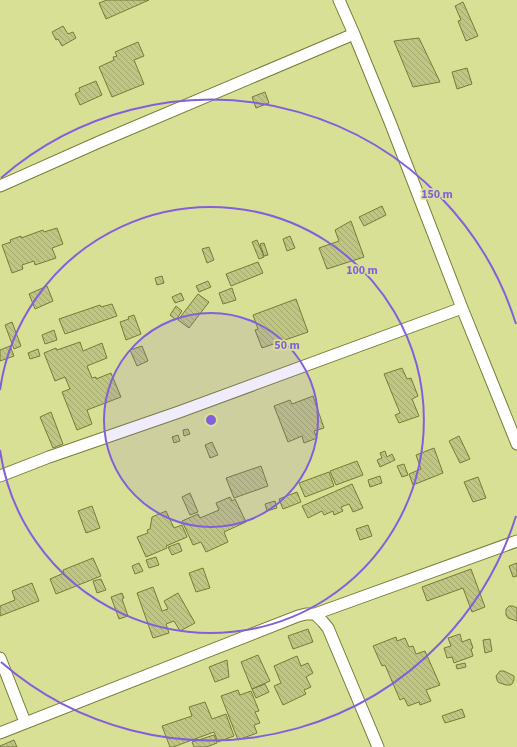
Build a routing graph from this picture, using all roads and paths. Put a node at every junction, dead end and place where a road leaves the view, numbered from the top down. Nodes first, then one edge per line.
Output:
1 (339, 0) edge
2 (354, 34) junction
3 (0, 186) edge
4 (462, 308) junction
5 (517, 442) edge
6 (0, 476) edge
7 (517, 541) edge
8 (315, 614) junction
9 (0, 658) edge
10 (25, 722) junction
11 (0, 733) edge
12 (378, 747) edge

1 - 2 street
2 - 3 street
2 - 4 street
4 - 5 street
4 - 6 street
7 - 8 street
8 - 10 street
8 - 12 street
9 - 10 street
10 - 11 street

